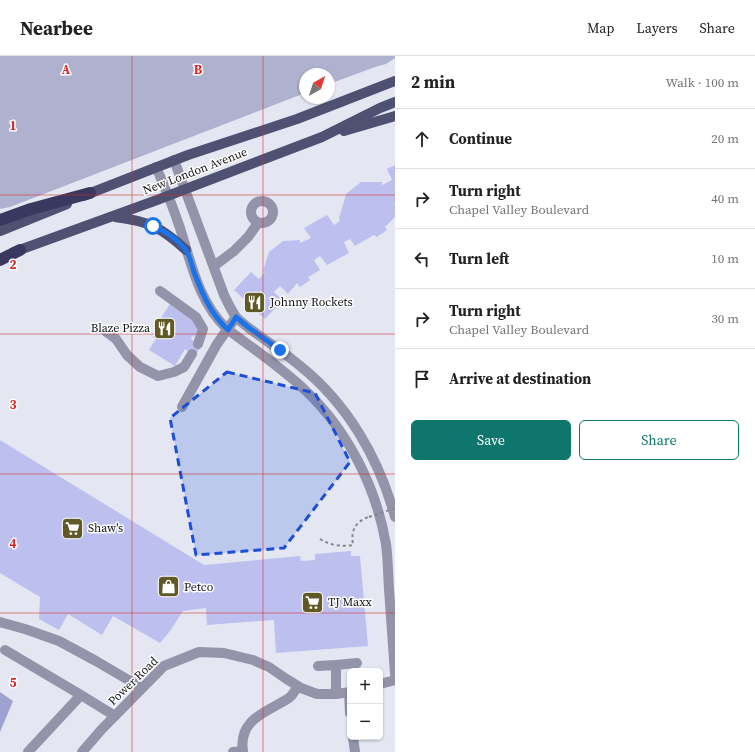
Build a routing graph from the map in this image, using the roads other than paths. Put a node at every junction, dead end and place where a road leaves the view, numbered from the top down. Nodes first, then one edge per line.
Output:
1 (395, 81) edge
2 (395, 102) edge
3 (395, 116) edge
4 (322, 137) junction
5 (174, 160) junction
6 (156, 167) junction
7 (184, 189) junction
8 (90, 193) junction
9 (168, 195) junction
10 (112, 216) junction
11 (0, 220) edge
12 (258, 223) dead end
13 (0, 231) edge
14 (20, 250) junction
15 (186, 250) junction
16 (0, 256) edge
17 (0, 260) edge
18 (214, 266) junction
19 (160, 291) dead end
20 (236, 317) junction
21 (104, 330) dead end
22 (228, 330) junction
23 (198, 344) dead end
24 (192, 354) dead end
25 (182, 407) dead end
26 (395, 517) edge
27 (0, 622) edge
28 (5, 650) dead end
29 (357, 663) dead end
30 (336, 665) junction
31 (318, 666) dead end
32 (395, 674) edge
33 (395, 680) edge
34 (383, 683) edge
35 (298, 686) junction
36 (142, 688) junction
37 (347, 692) edge
38 (336, 694) junction
39 (81, 695) junction
40 (115, 716) junction
41 (353, 740) edge
42 (86, 750) edge
43 (28, 752) edge
44 (233, 752) edge
45 (354, 752) edge

1 - 5 main road, New London Avenue
2 - 4 main road, New London Avenue
3 - 4 main road
4 - 7 main road, New London Avenue
5 - 6 main road, New London Avenue
5 - 7 street
6 - 8 main road, New London Avenue
6 - 9 street
7 - 9 main road, New London Avenue
7 - 18 street
8 - 11 highway
8 - 13 main road, New London Avenue
9 - 10 main road, New London Avenue
9 - 15 street
10 - 14 main road, New London Avenue
10 - 15 main road
12 - 18 street
14 - 16 main road, New London Avenue
14 - 17 highway
15 - 22 street
18 - 20 street
19 - 23 street
20 - 22 street
20 - 26 street
21 - 24 street
22 - 25 street
22 - 32 street
27 - 36 street
28 - 39 street
29 - 30 street
30 - 31 street
30 - 38 street
33 - 34 street
35 - 36 street, Power Road
35 - 38 street, Power Road
35 - 44 street
36 - 40 street, Power Road
37 - 38 street, Power Road
39 - 40 street
39 - 43 street
40 - 42 street, Power Road
41 - 45 street

